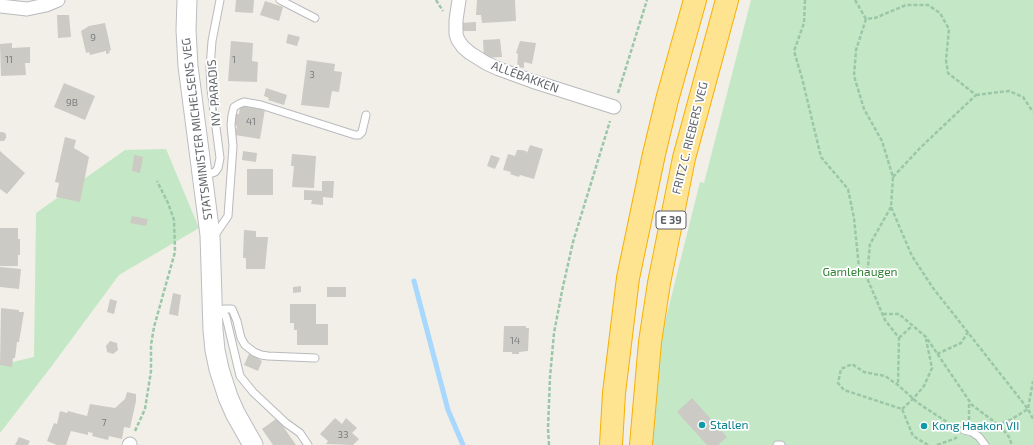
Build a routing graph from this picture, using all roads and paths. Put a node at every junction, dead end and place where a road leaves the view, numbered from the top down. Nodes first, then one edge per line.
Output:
1 (58, 0) edge
2 (187, 0) edge
3 (220, 0) edge
4 (280, 0) edge
5 (459, 0) edge
6 (647, 0) edge
7 (695, 0) edge
8 (727, 0) edge
9 (805, 0) edge
10 (855, 0) edge
11 (0, 6) edge
12 (315, 18) dead end
13 (866, 19) junction
14 (976, 95) junction
15 (614, 107) junction
16 (1033, 112) edge
17 (366, 115) dead end
18 (202, 177) junction
19 (893, 177) junction
20 (157, 181) dead end
21 (891, 207) junction
22 (210, 235) junction
23 (867, 278) junction
24 (217, 311) junction
25 (883, 314) junction
26 (912, 326) junction
27 (968, 332) junction
28 (926, 337) junction
29 (899, 338) junction
30 (937, 354) junction
31 (315, 358) dead end
32 (1033, 381) edge
33 (898, 385) junction
34 (914, 399) junction
35 (970, 402) junction
36 (902, 408) junction
37 (1028, 409) junction
38 (1033, 419) edge
39 (997, 425) junction
40 (967, 428) junction
41 (129, 445) edge
42 (253, 445) edge
43 (308, 445) edge
44 (549, 445) edge
45 (611, 445) edge
46 (641, 445) edge
47 (776, 445) edge
48 (781, 445) edge
49 (928, 445) edge
50 (937, 445) edge
51 (985, 445) edge
52 (1012, 445) edge

1 - 11 street
2 - 18 main road, STATSMINISTER MICHELSENS VEG
3 - 18 lane, NY-PARADIS
4 - 12 lane
5 - 15 street, ALLÉBAKKEN
6 - 15 path
7 - 45 highway, E 39
8 - 46 highway, FRITZ C. RIEBERS VEG / E 39
9 - 23 path
10 - 13 path
13 - 14 path
13 - 19 path
14 - 16 path
14 - 19 path
15 - 44 path
17 - 22 lane, STATSMINISTER MICHELSENS VEG
18 - 22 main road, STATSMINISTER MICHELSENS VEG
19 - 21 path
20 - 41 path
21 - 23 path
21 - 27 path
22 - 24 main road, STATSMINISTER MICHELSENS VEG
23 - 25 path
24 - 31 lane
24 - 42 main road, STATSMINISTER MICHELSENS VEG
24 - 43 lane, STATSMINISTER MICHELSENS VEG
25 - 26 path
25 - 29 path
26 - 28 path
26 - 29 path
27 - 30 path
27 - 37 path
28 - 30 path
28 - 34 path
29 - 33 path
30 - 35 path
32 - 37 path
33 - 34 path
33 - 36 path
34 - 36 path
34 - 40 path
35 - 39 path
35 - 40 path
36 - 49 path
37 - 38 path
37 - 39 path
39 - 52 path
40 - 50 path
40 - 51 lane
47 - 48 lane

